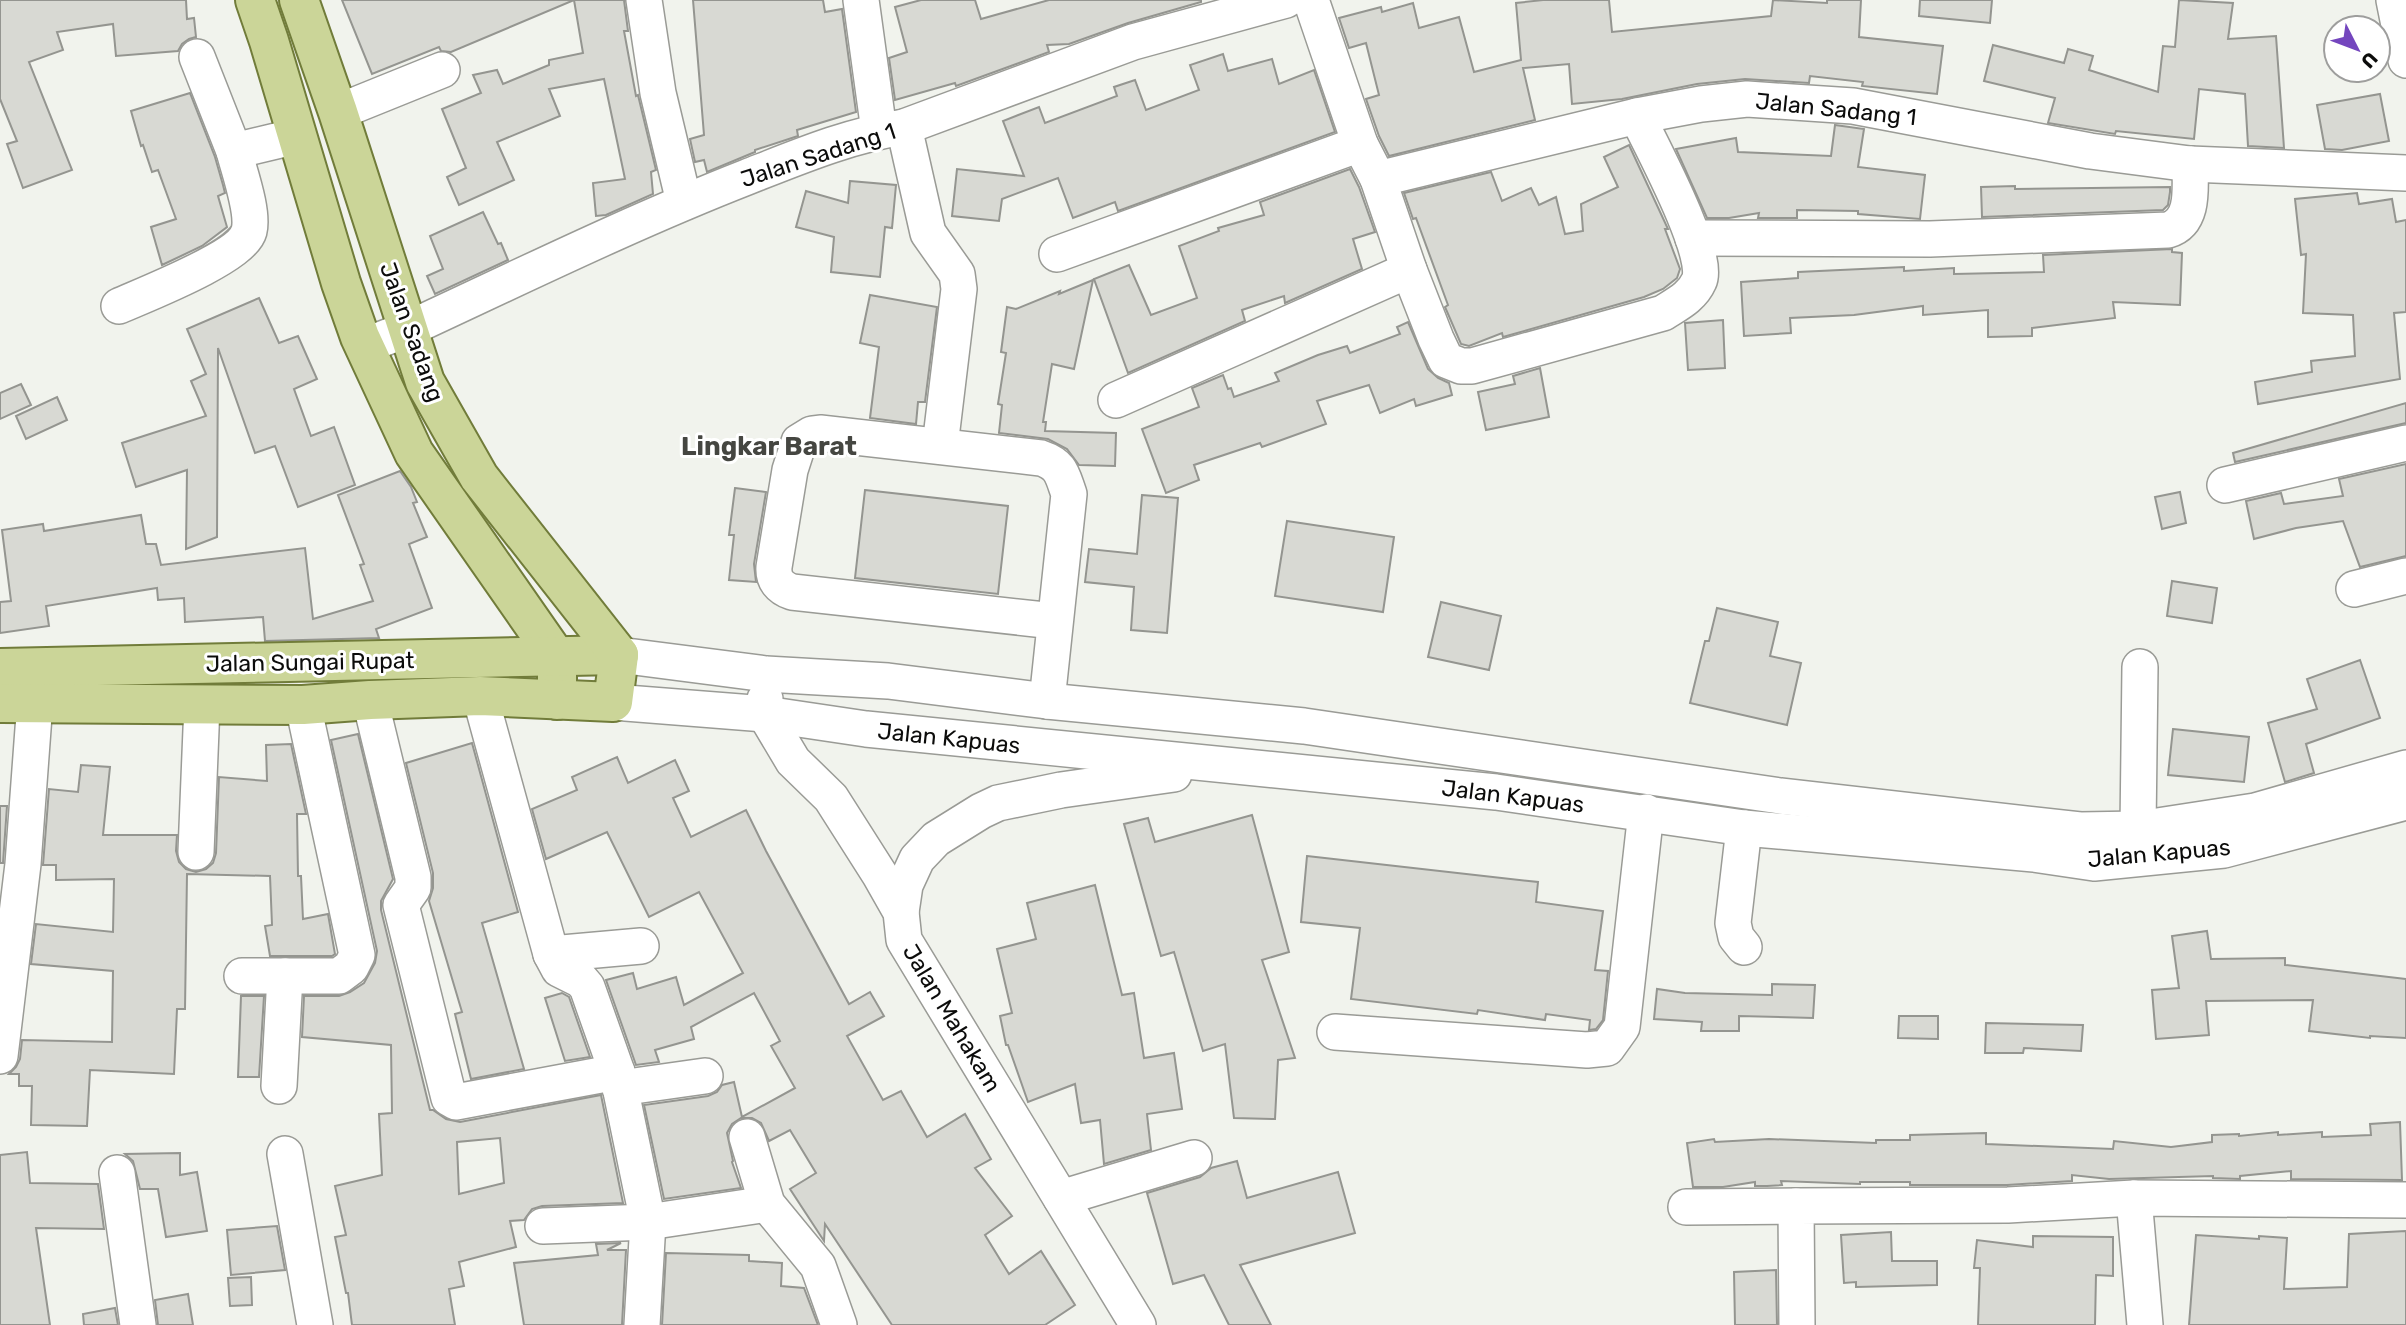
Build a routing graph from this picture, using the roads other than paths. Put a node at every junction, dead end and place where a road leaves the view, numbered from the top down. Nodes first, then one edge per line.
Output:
1 (255, 0) edge
2 (299, 0) edge
3 (644, 0) edge
4 (861, 0) edge
5 (1286, 0) edge
6 (1311, 0) edge
7 (2394, 0) edge
8 (197, 57) dead end
9 (2406, 60) edge
10 (442, 70) dead end
11 (338, 112) junction
12 (1637, 116) junction
13 (892, 129) junction
14 (297, 135) junction
15 (1360, 144) junction
16 (234, 151) junction
17 (2190, 164) junction
18 (2406, 173) edge
19 (1378, 179) junction
20 (684, 202) junction
21 (1693, 237) junction
22 (1057, 254) dead end
23 (1409, 270) junction
24 (120, 306) dead end
25 (408, 329) junction
26 (364, 346) junction
27 (1116, 400) dead end
28 (2406, 443) edge
29 (940, 446) junction
30 (2225, 485) dead end
31 (2406, 576) edge
32 (2354, 589) dead end
33 (1054, 621) junction
34 (619, 655) junction
35 (557, 657) junction
36 (2140, 667) dead end
37 (0, 668) edge
38 (766, 674) junction
39 (480, 696) junction
40 (370, 699) junction
41 (557, 701) junction
42 (1047, 701) junction
43 (614, 702) junction
44 (18, 703) edge
45 (202, 705) junction
46 (303, 705) junction
47 (765, 714) junction
48 (1502, 756) junction
49 (1223, 767) junction
50 (2406, 768) edge
51 (1496, 792) junction
52 (2406, 802) edge
53 (1646, 812) junction
54 (1744, 828) junction
55 (2138, 829) junction
56 (196, 852) dead end
57 (903, 926) junction
58 (642, 946) dead end
59 (1744, 947) dead end
60 (551, 954) junction
61 (242, 976) dead end
62 (285, 976) junction
63 (1335, 1032) dead end
64 (0, 1056) edge
65 (705, 1076) dead end
66 (619, 1080) junction
67 (279, 1086) dead end
68 (747, 1138) dead end
69 (285, 1154) dead end
70 (1194, 1158) dead end
71 (117, 1174) dead end
72 (1061, 1198) junction
73 (2134, 1198) junction
74 (2406, 1200) edge
75 (767, 1203) junction
76 (1796, 1206) junction
77 (1686, 1207) dead end
78 (648, 1222) junction
79 (543, 1226) dead end
80 (138, 1325) edge
81 (315, 1325) edge
82 (642, 1325) edge
83 (839, 1325) edge
84 (1138, 1325) edge
85 (1797, 1325) edge
86 (2145, 1325) edge

1 - 14 main road
2 - 11 main road, Jalan Sadang
3 - 20 street
4 - 13 street
5 - 13 street, Jalan Sadang 1
6 - 15 street
7 - 9 street
8 - 16 street
10 - 11 street
11 - 25 main road, Jalan Sadang
12 - 17 street, Jalan Sadang 1
12 - 19 street, Jalan Sadang 1
12 - 21 street
13 - 20 street, Jalan Sadang 1
13 - 29 street
14 - 16 street
14 - 26 main road
15 - 19 street
15 - 22 street
16 - 24 street
17 - 18 street, Jalan Sadang 1
17 - 21 street
19 - 23 street
20 - 25 street, Jalan Sadang 1
21 - 23 street
23 - 27 street
25 - 26 street, Jalan Sadang 1
25 - 34 main road, Jalan Sadang
26 - 35 main road
28 - 30 street
29 - 33 street
29 - 33 street
31 - 32 street
33 - 42 street
34 - 35 main road, Jalan Sungai Rupat
34 - 38 street, Jalan Kapuas
34 - 43 main road
35 - 37 main road, Jalan Sungai Rupat
35 - 41 main road
36 - 55 street
38 - 42 street, Jalan Kapuas
38 - 47 street
39 - 40 main road, Jalan Sungai Rupat
39 - 41 main road, Jalan Sungai Rupat
39 - 60 street
40 - 46 main road, Jalan Sungai Rupat
40 - 66 street
41 - 43 main road, Jalan Sungai Rupat
42 - 48 street, Jalan Kapuas
43 - 47 street, Jalan Kapuas
44 - 45 main road, Jalan Sungai Rupat
44 - 64 street
45 - 46 main road, Jalan Sungai Rupat
45 - 56 street
46 - 62 street
47 - 49 street, Jalan Kapuas
47 - 57 street, Jalan Mahakam
48 - 51 street
48 - 55 street, Jalan Kapuas
49 - 51 street, Jalan Kapuas
49 - 57 street
50 - 55 street, Jalan Kapuas
51 - 53 street, Jalan Kapuas
52 - 54 street, Jalan Kapuas
53 - 54 street, Jalan Kapuas
53 - 63 street
54 - 59 street
57 - 72 street, Jalan Mahakam
58 - 60 street
60 - 66 street
61 - 62 street
62 - 67 street
65 - 66 street
66 - 78 street
68 - 75 street
69 - 81 street
70 - 72 street
71 - 80 street
72 - 84 street, Jalan Mahakam
73 - 74 street
73 - 76 street
73 - 86 street
75 - 78 street
75 - 83 street
76 - 77 street
76 - 85 street
78 - 79 street
78 - 82 street

